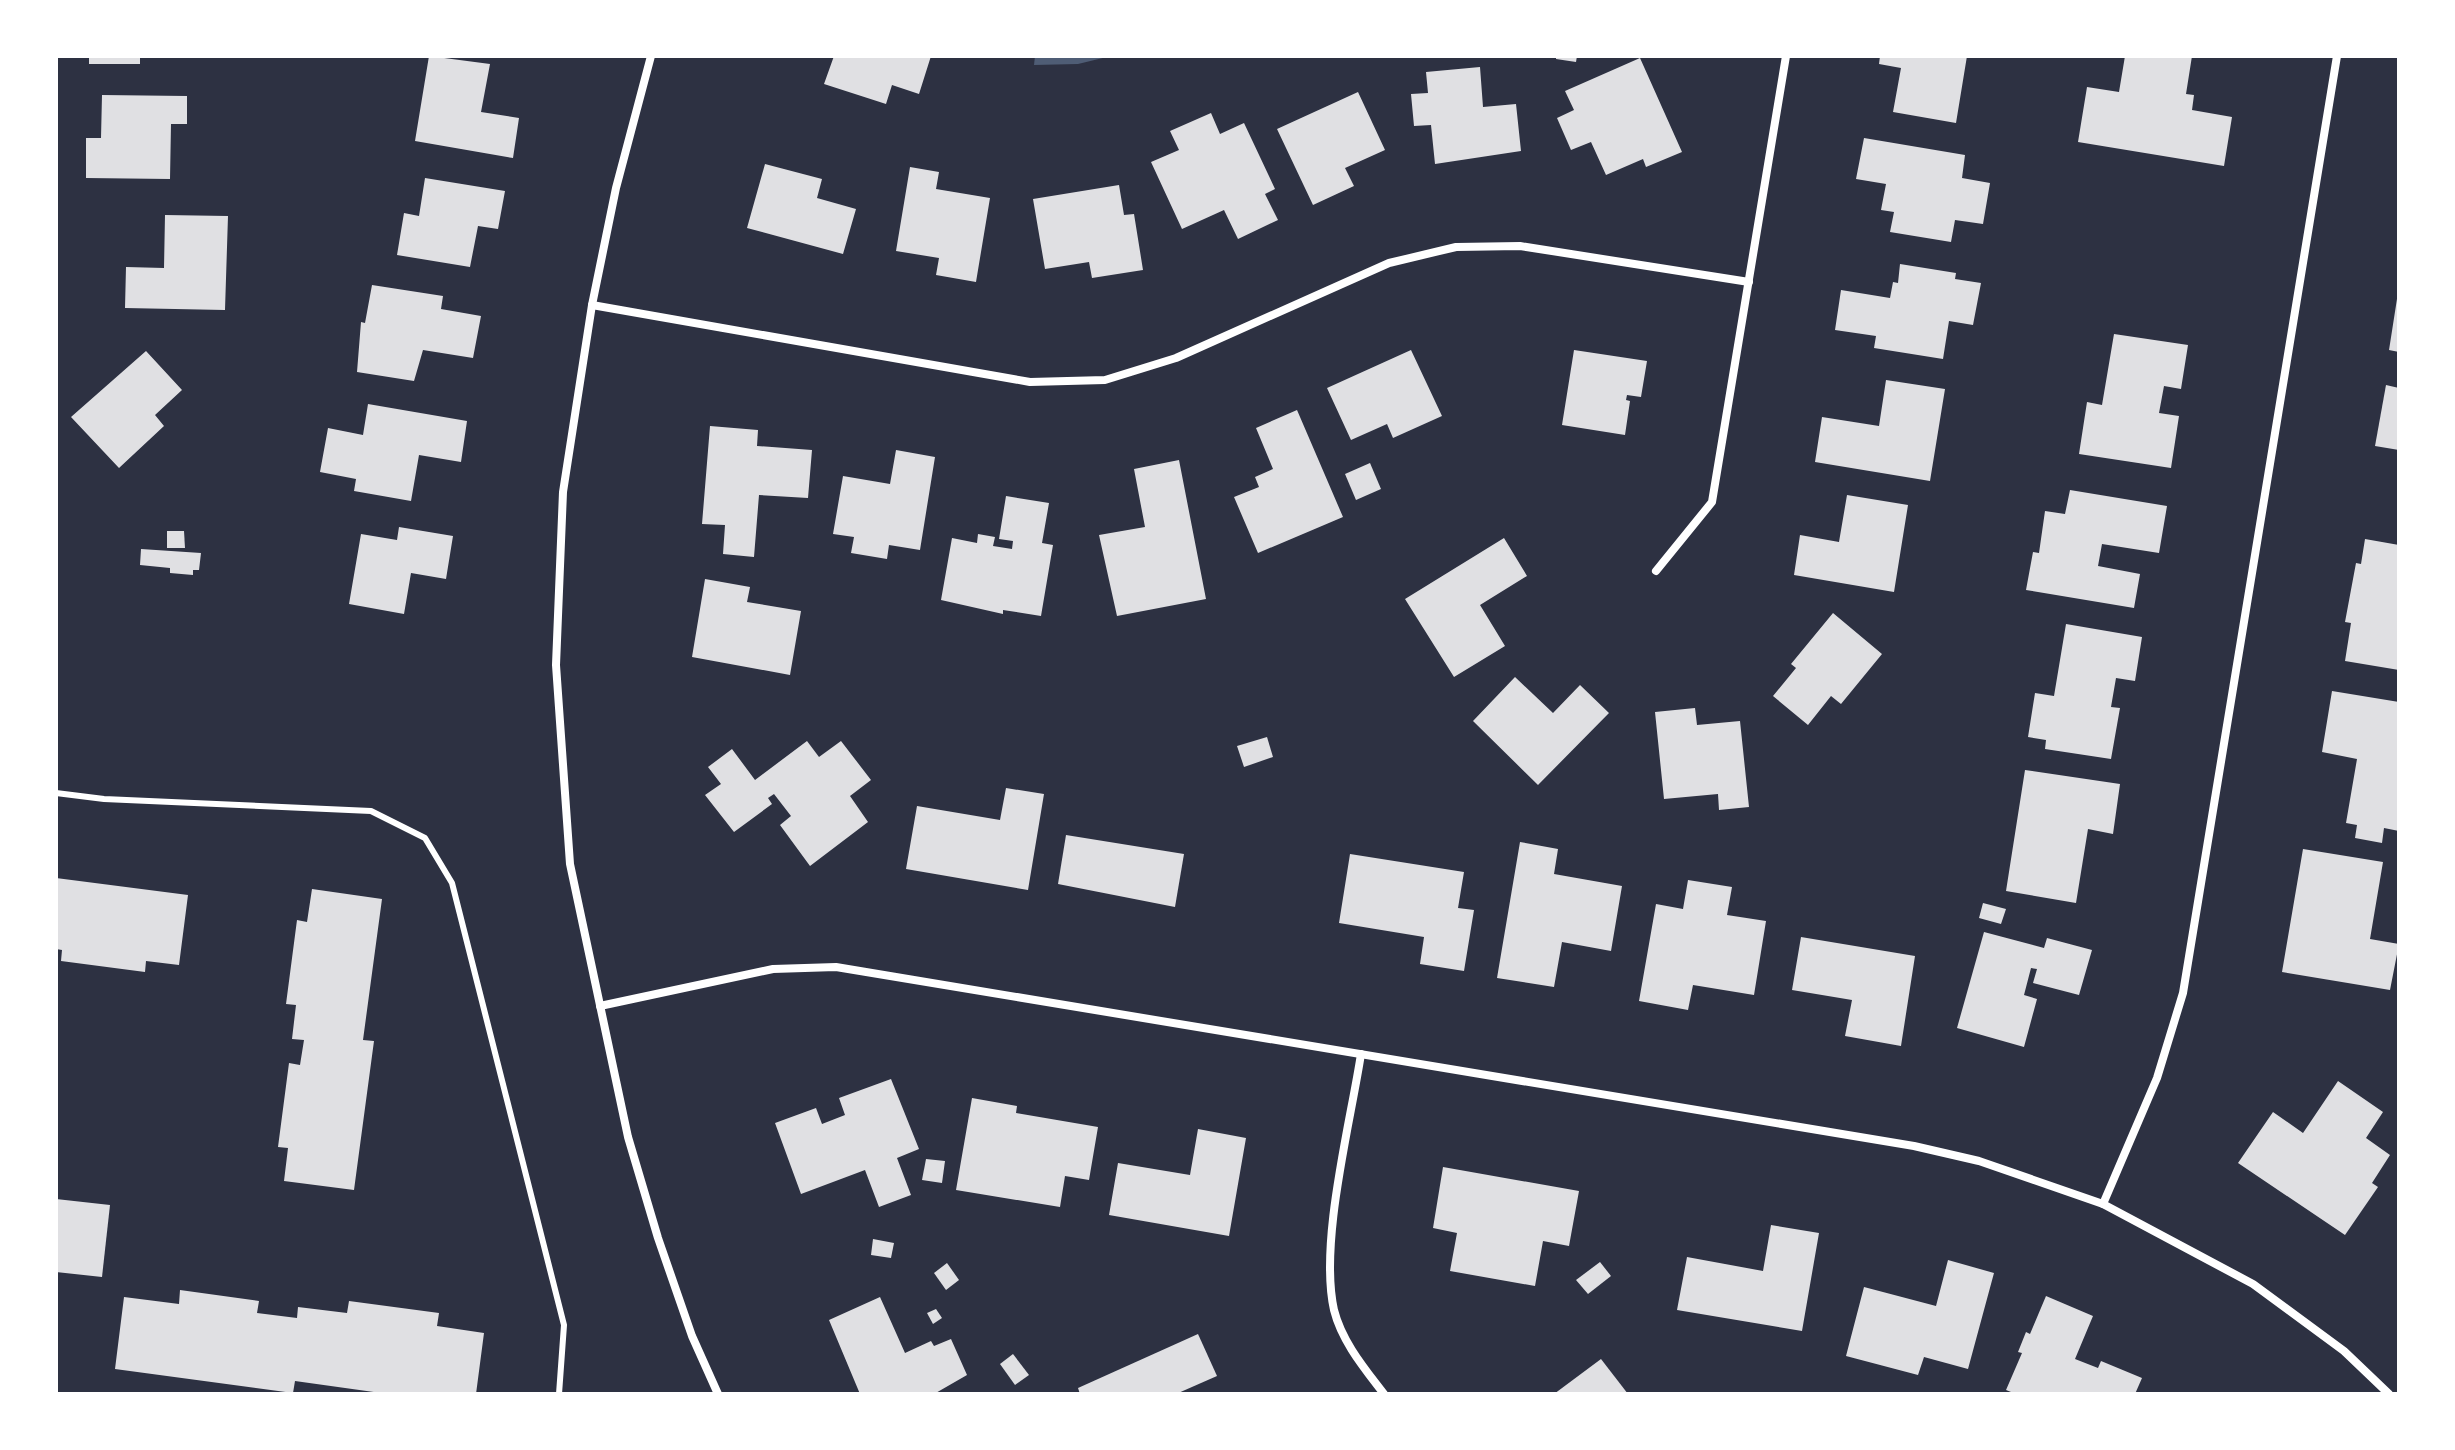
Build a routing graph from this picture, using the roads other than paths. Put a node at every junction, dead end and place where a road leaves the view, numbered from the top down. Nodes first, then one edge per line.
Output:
1 (651, 56) edge
2 (1786, 56) edge
3 (2337, 56) edge
4 (1749, 282) junction
5 (592, 305) junction
6 (1656, 571) dead end
7 (56, 793) edge
8 (600, 1006) junction
9 (1361, 1054) junction
10 (2103, 1204) junction
11 (559, 1394) edge
12 (718, 1394) edge
13 (1384, 1394) edge
14 (2389, 1394) edge

1 - 5 street
2 - 4 street
3 - 10 street
4 - 5 street
4 - 6 street
5 - 8 street
7 - 11 lane
8 - 9 street
8 - 12 street
9 - 10 street
9 - 13 street
10 - 14 street

